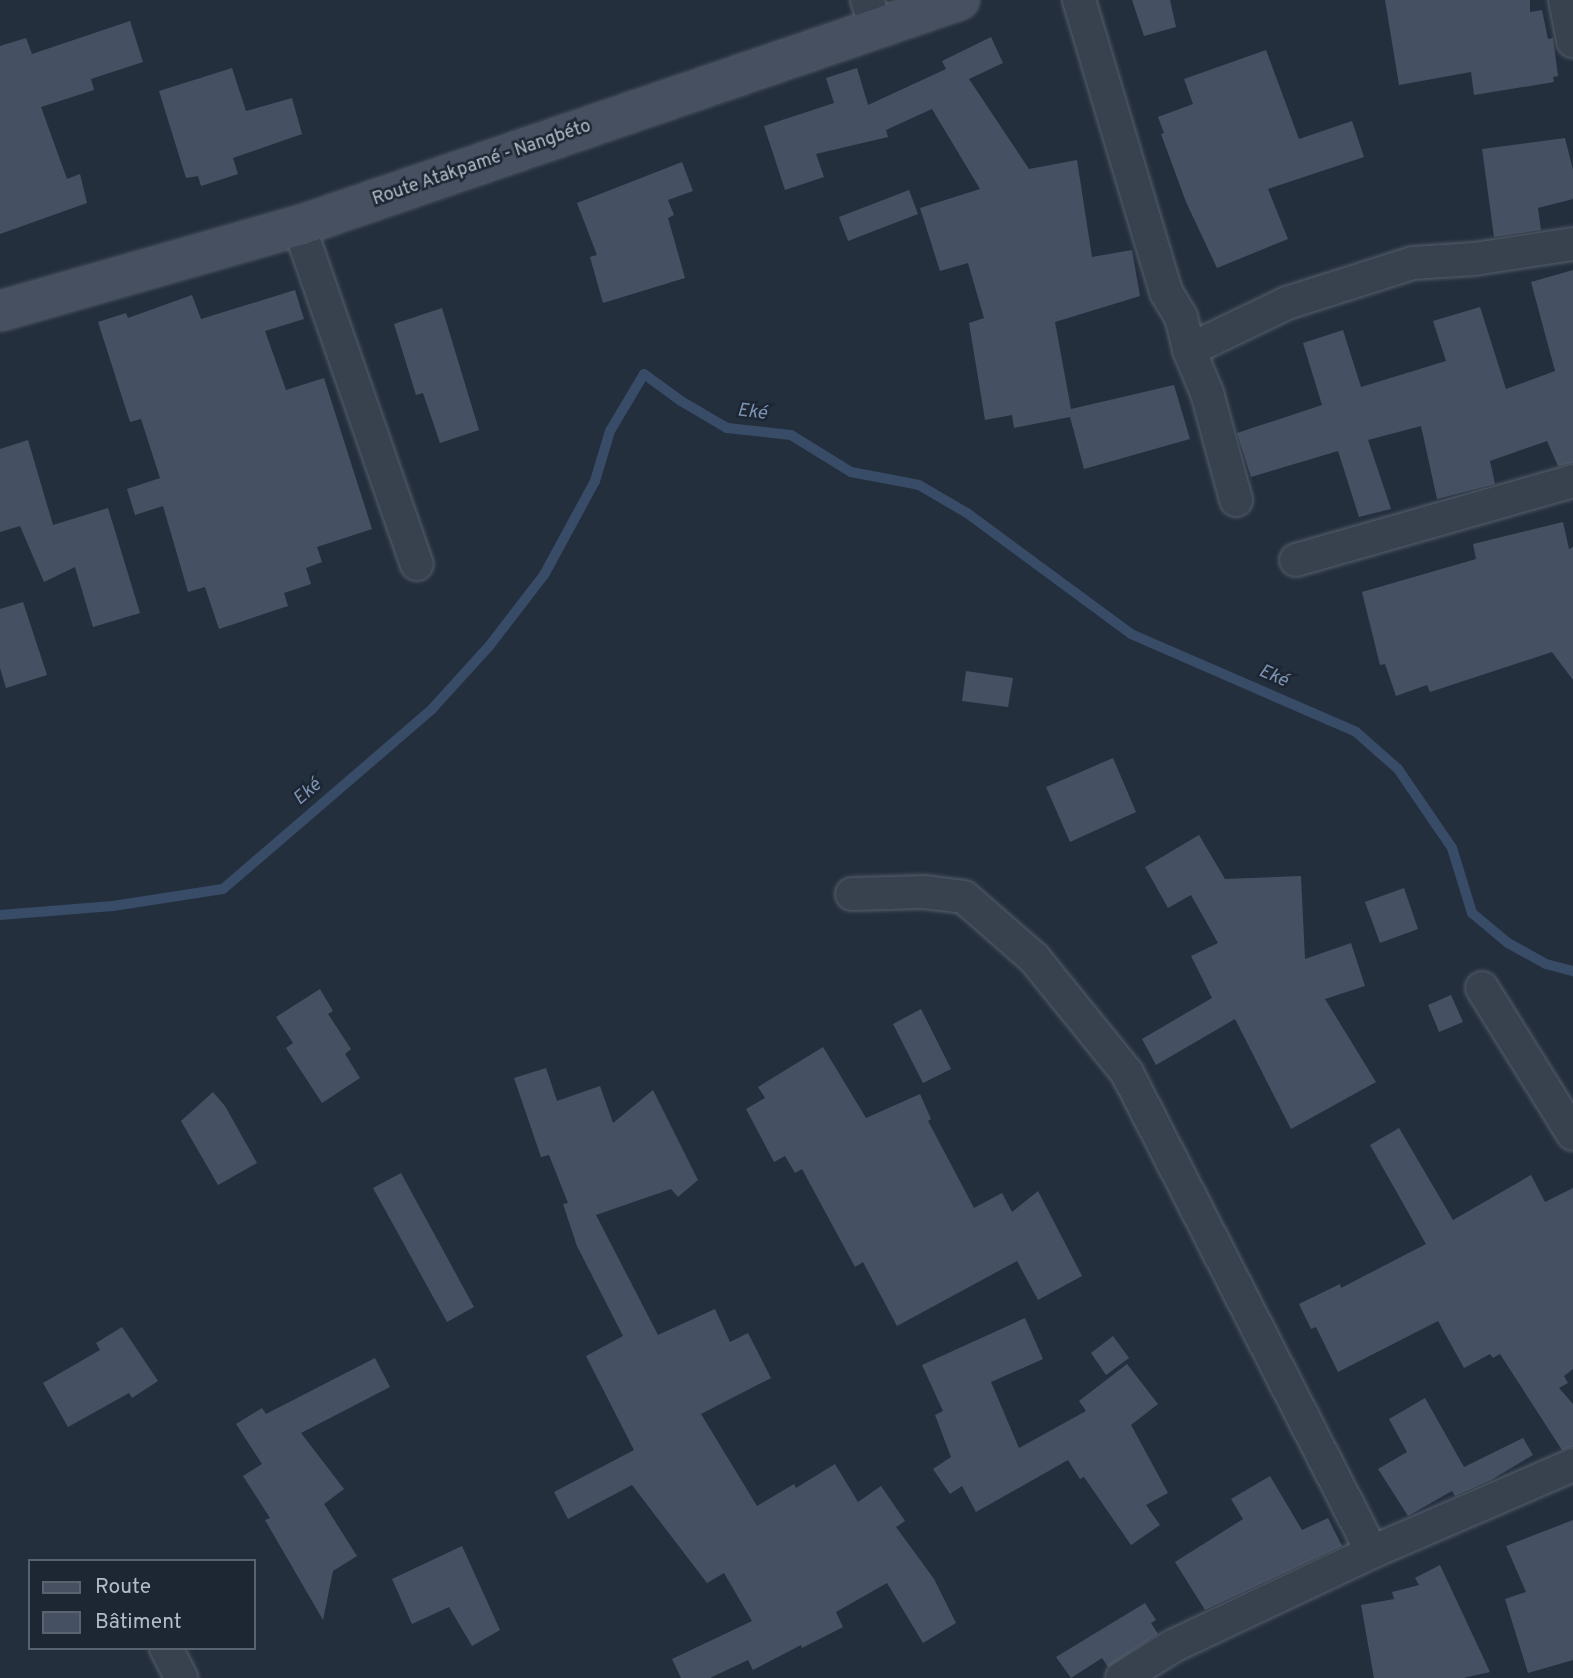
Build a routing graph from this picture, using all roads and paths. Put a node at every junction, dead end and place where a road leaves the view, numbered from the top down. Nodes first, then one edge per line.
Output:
1 (959, 0) edge
2 (1079, 0) edge
3 (1565, 0) edge
4 (872, 14) edge
5 (1573, 41) edge
6 (299, 226) junction
7 (1573, 244) edge
8 (0, 311) edge
9 (1189, 350) junction
10 (1573, 481) edge
11 (1236, 500) dead end
12 (1296, 560) dead end
13 (417, 564) dead end
14 (852, 894) dead end
15 (1482, 988) dead end
16 (1573, 1134) edge
17 (1573, 1465) edge
18 (1372, 1552) junction
19 (167, 1650) edge
20 (181, 1678) edge
21 (1122, 1678) edge

1 - 4 main road, Route Atakpamé - Nangbéto
2 - 9 street
3 - 5 street
4 - 6 main road, Route Atakpamé - Nangbéto
6 - 8 main road, Route Atakpamé - Nangbéto
6 - 13 street
7 - 9 street
9 - 11 street
10 - 12 street
14 - 18 street
15 - 16 street
17 - 18 street
18 - 21 street
19 - 20 street

